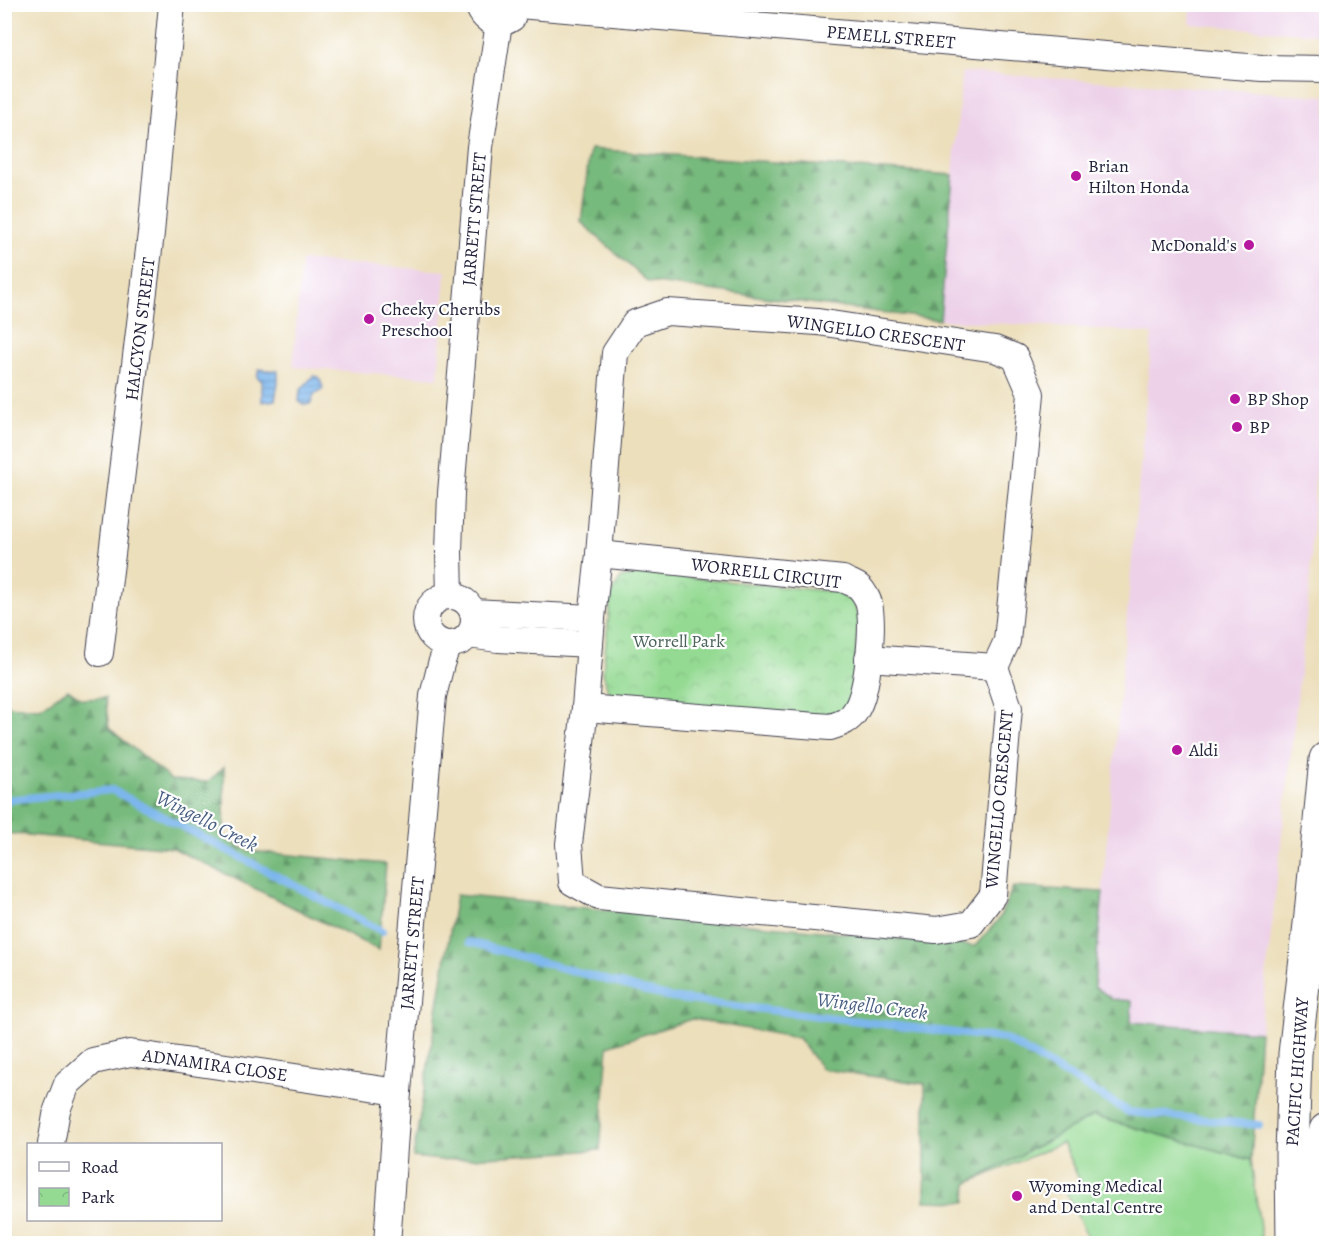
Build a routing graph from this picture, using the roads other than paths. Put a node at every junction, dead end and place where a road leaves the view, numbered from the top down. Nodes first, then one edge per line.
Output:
1 (172, 4) edge
2 (478, 4) edge
3 (519, 5) edge
4 (499, 23) junction
5 (1262, 68) junction
6 (1326, 69) edge
7 (1326, 79) edge
8 (599, 554) junction
9 (450, 596) junction
10 (592, 618) junction
11 (463, 630) junction
12 (590, 644) junction
13 (100, 653) dead end
14 (868, 657) junction
15 (995, 667) junction
16 (585, 708) junction
17 (1326, 759) edge
18 (398, 1092) junction
19 (1326, 1130) edge
20 (51, 1143) edge
21 (387, 1244) edge
22 (1293, 1244) edge
23 (1315, 1244) edge

1 - 13 street, HALCYON STREET
2 - 4 street
3 - 4 street
3 - 5 street, PEMELL STREET
4 - 9 street, JARRETT STREET
5 - 6 street, PEMELL STREET
5 - 7 street, PEMELL STREET
8 - 10 street, WINGELLO CRESCENT
8 - 14 street, WORRELL CIRCUIT
8 - 15 street, WINGELLO CRESCENT
9 - 11 street
9 - 11 street
10 - 11 street
10 - 12 street, WINGELLO CRESCENT
11 - 12 street
11 - 18 street, JARRETT STREET
12 - 16 street, WINGELLO CRESCENT
14 - 15 street
14 - 16 street, WORRELL CIRCUIT
15 - 16 street, WINGELLO CRESCENT
17 - 22 main road, PACIFIC HIGHWAY
18 - 20 street, ADNAMIRA CLOSE
18 - 21 street, JARRETT STREET
19 - 23 main road

